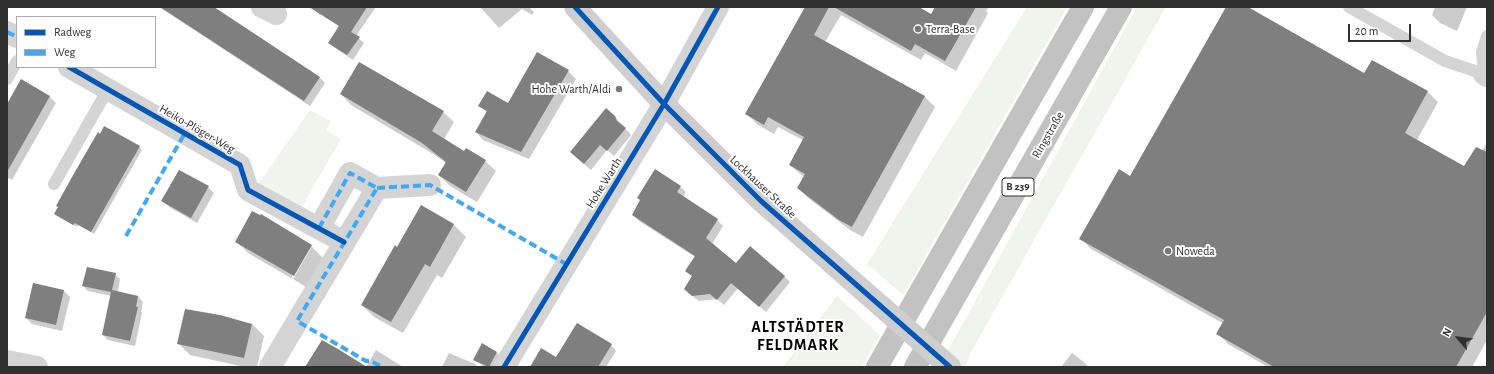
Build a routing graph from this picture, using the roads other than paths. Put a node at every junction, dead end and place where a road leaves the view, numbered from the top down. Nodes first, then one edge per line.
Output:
1 (575, 7) edge
2 (718, 7) edge
3 (1083, 7) edge
4 (1122, 7) edge
5 (1348, 7) edge
6 (7, 32) edge
7 (16, 36) edge
8 (1487, 36) edge
9 (16, 63) edge
10 (71, 68) edge
11 (1485, 75) edge
12 (7, 78) edge
13 (108, 89) junction
14 (664, 104) junction
15 (54, 184) dead end
16 (430, 186) dead end
17 (376, 188) junction
18 (319, 228) junction
19 (344, 242) junction
20 (7, 361) edge
21 (37, 367) edge
22 (270, 367) edge
23 (504, 367) edge
24 (877, 367) edge
25 (915, 367) edge
26 (950, 367) edge

1 - 14 street, Lockhauser Straße
2 - 14 street, Hohe Warth
3 - 24 highway, B 239
4 - 25 highway, Ringstraße / B 239
5 - 11 lane
6 - 7 street
8 - 11 lane
9 - 12 lane
10 - 13 street, Heiko-Plöger-Weg
13 - 15 lane
13 - 18 street, Heiko-Plöger-Weg
14 - 23 street, Hohe Warth
14 - 26 street, Lockhauser Straße, bridge
16 - 17 street
17 - 18 street
17 - 19 street
18 - 19 street, Heiko-Plöger-Weg
19 - 22 street
20 - 21 street

